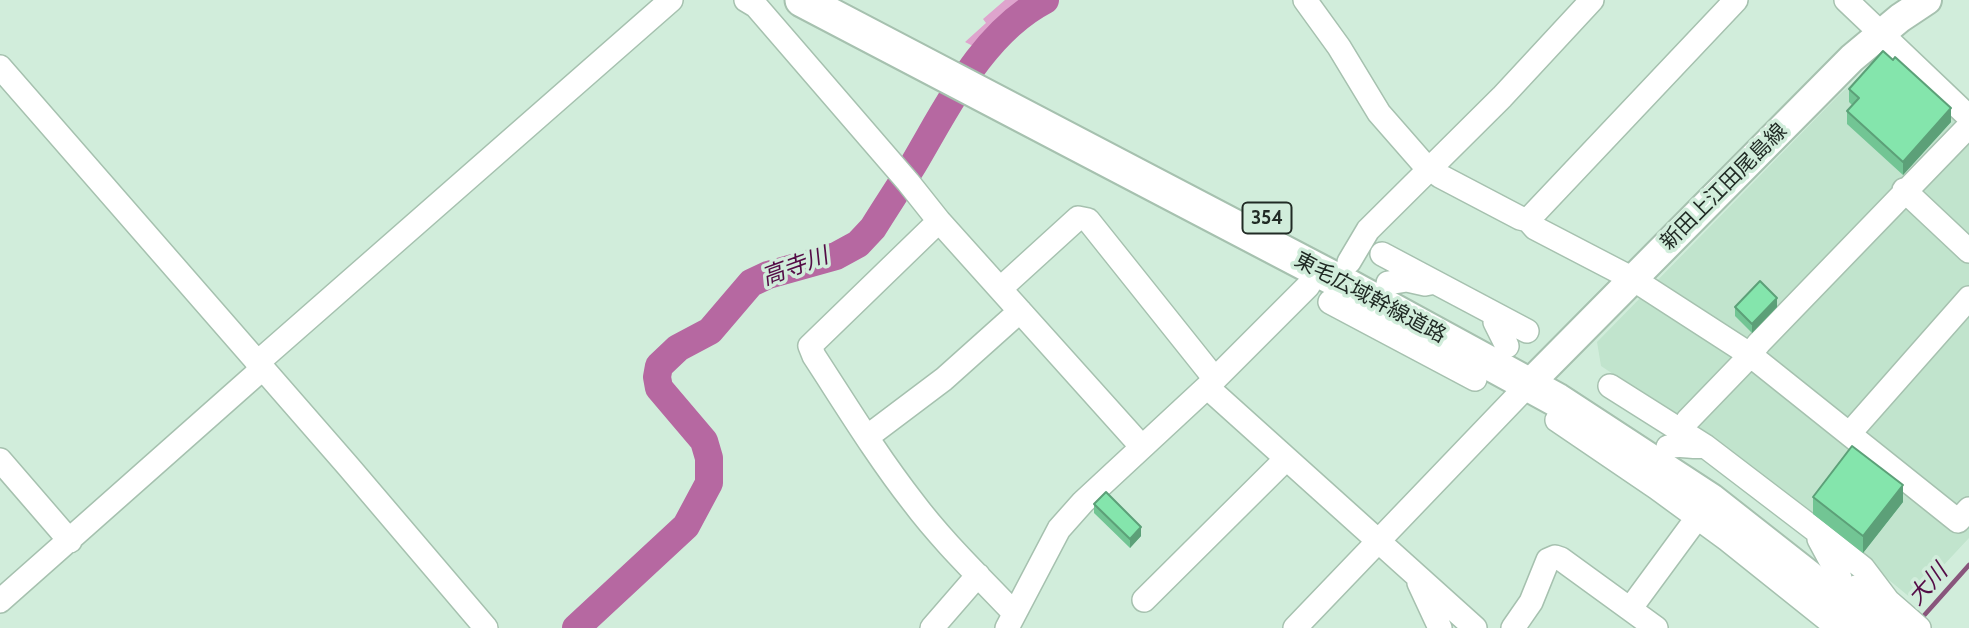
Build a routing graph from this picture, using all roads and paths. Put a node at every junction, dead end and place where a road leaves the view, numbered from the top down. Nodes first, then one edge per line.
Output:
1 (671, 0) edge
2 (746, 0) edge
3 (802, 0) edge
4 (842, 0) edge
5 (1304, 0) edge
6 (1592, 0) edge
7 (1736, 0) edge
8 (1846, 0) edge
9 (1927, 0) edge
10 (1881, 33) junction
11 (0, 68) edge
12 (967, 76) junction
13 (1969, 117) edge
14 (1969, 126) edge
15 (1430, 170) junction
16 (1904, 191) junction
17 (1528, 220) junction
18 (939, 221) junction
19 (1969, 251) edge
20 (1385, 268) junction
21 (1633, 279) junction
22 (1337, 280) junction
23 (1000, 289) junction
24 (1969, 298) edge
25 (1020, 311) junction
26 (1517, 339) junction
27 (1749, 354) junction
28 (1473, 365) junction
29 (259, 366) junction
30 (1537, 377) junction
31 (1211, 383) junction
32 (1611, 386) dead end
33 (1557, 420) dead end
34 (1688, 420) dead end
35 (1849, 434) junction
36 (867, 437) junction
37 (1705, 446) junction
38 (1142, 447) junction
39 (1286, 458) junction
40 (0, 460) edge
41 (1658, 464) junction
42 (1969, 509) edge
43 (1697, 518) junction
44 (1815, 530) junction
45 (1728, 540) junction
46 (70, 541) junction
47 (1378, 541) junction
48 (1768, 546) junction
49 (978, 575) junction
50 (1416, 575) junction
51 (1824, 577) junction
52 (1144, 600) dead end
53 (0, 601) edge
54 (1630, 609) junction
55 (1810, 620) edge
56 (1895, 623) edge
57 (1010, 624) edge
58 (486, 628) edge
59 (932, 628) edge
60 (1295, 628) edge
61 (1440, 628) edge
62 (1475, 628) edge
63 (1513, 628) edge
64 (1656, 628) edge
65 (1838, 628) edge

1 - 29 street
2 - 18 street
3 - 12 highway, 東毛広域幹線道路 / 354
4 - 12 highway, 東毛広域幹線道路 / 354
5 - 15 street
6 - 15 street
7 - 17 street
8 - 10 street
9 - 10 main road, 新田上江田尾島線
10 - 13 street
10 - 21 main road, 新田上江田尾島線
11 - 29 street
12 - 22 highway, 東毛広域幹線道路 / 354
14 - 16 street
15 - 17 street
15 - 22 street
16 - 19 street
16 - 27 street
17 - 21 street
18 - 23 street
18 - 36 street
20 - 22 highway, 東毛広域幹線道路 / 354
20 - 26 highway, 東毛広域幹線道路 / 354
20 - 26 street
21 - 27 street
21 - 30 main road, 新田上江田尾島線
22 - 28 highway, 東毛広域幹線道路 / 354
22 - 28 street
22 - 31 street
23 - 25 street
23 - 31 street
24 - 35 street
25 - 36 street
25 - 38 street
26 - 30 highway, 東毛広域幹線道路 / 354
27 - 34 street
27 - 35 street
28 - 30 highway, 東毛広域幹線道路 / 354
29 - 46 street
29 - 58 street
30 - 41 highway, 東毛広域幹線道路 / 354
30 - 47 street
31 - 38 street
31 - 39 street
32 - 37 street
33 - 41 street
35 - 42 street
36 - 49 street
37 - 41 street
37 - 44 street
38 - 57 street
39 - 47 street
39 - 52 street
40 - 46 street
41 - 43 street
41 - 48 highway, 東毛広域幹線道路 / 354
41 - 51 highway, 東毛広域幹線道路 / 354
43 - 45 street
43 - 54 street
44 - 51 street
44 - 56 street
45 - 48 street
45 - 55 street
46 - 53 street
47 - 50 street
47 - 60 street
48 - 51 highway, 東毛広域幹線道路 / 354
49 - 57 street
49 - 59 street
50 - 61 street
50 - 62 street
51 - 55 street
51 - 56 highway, 東毛広域幹線道路 / 354
54 - 63 street
54 - 64 street
55 - 65 street

